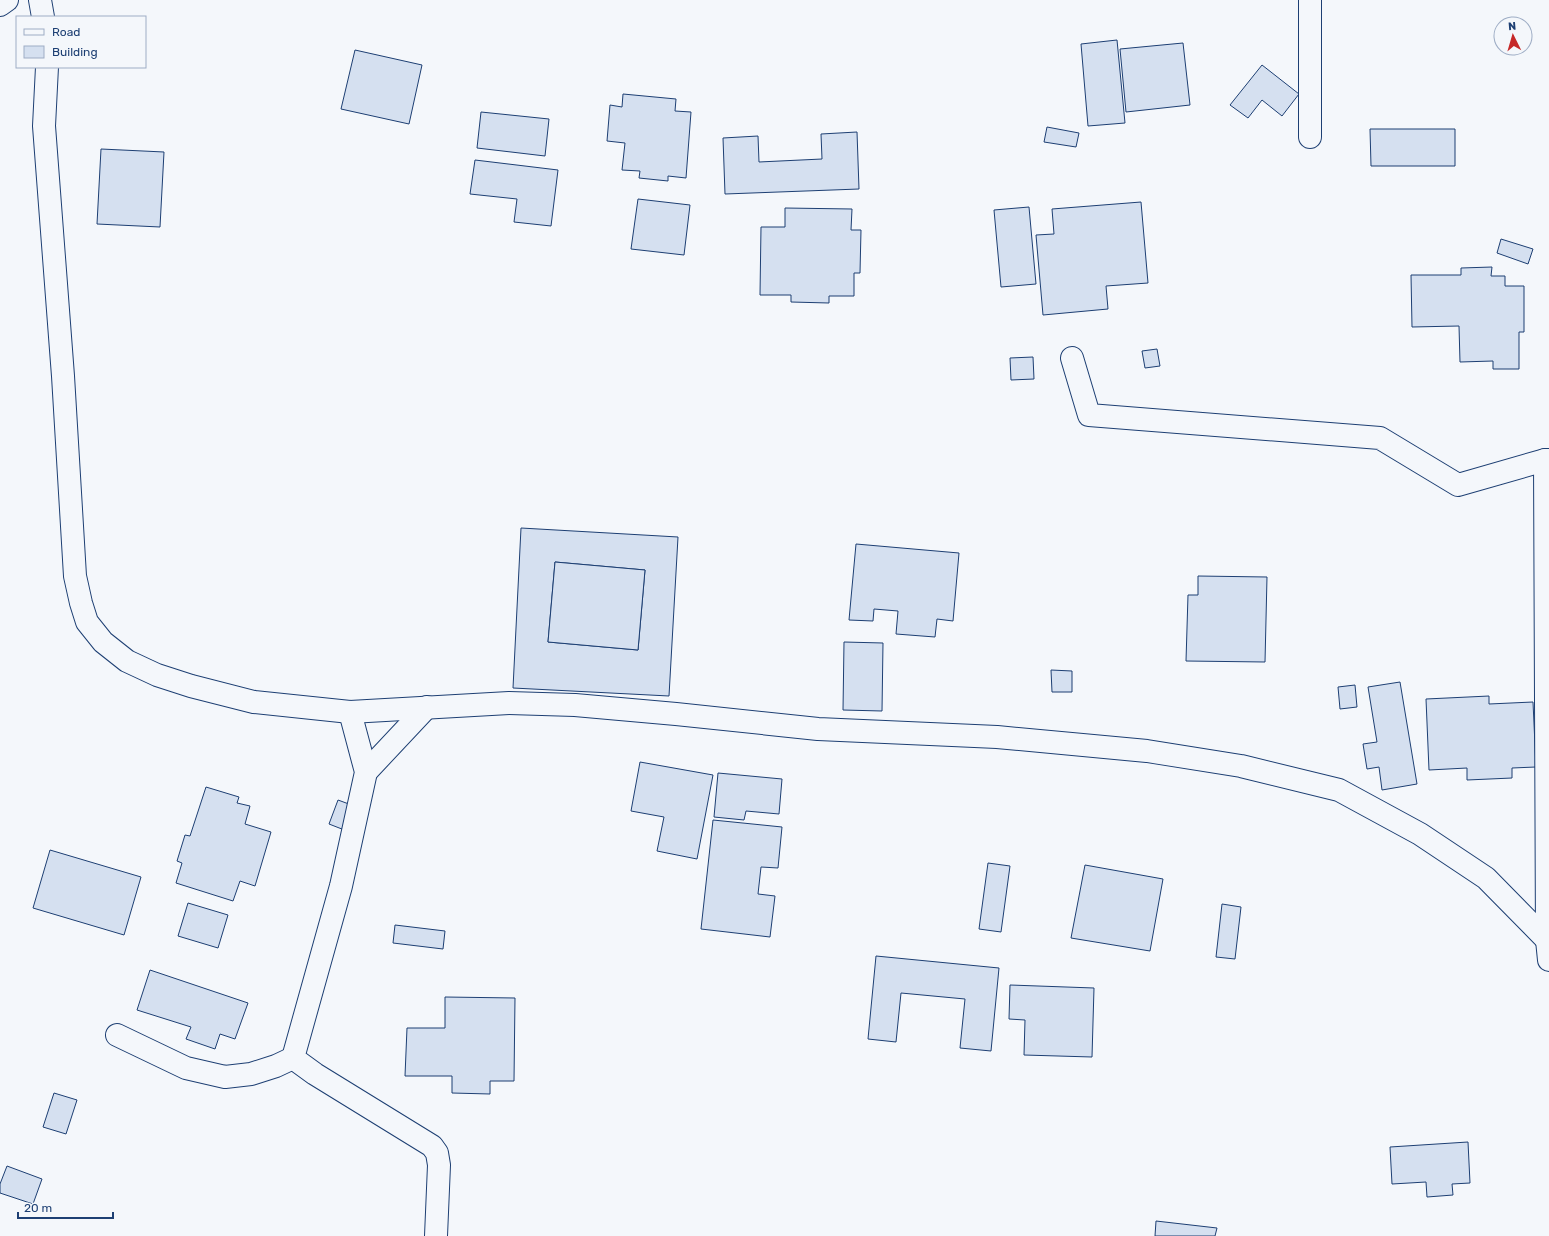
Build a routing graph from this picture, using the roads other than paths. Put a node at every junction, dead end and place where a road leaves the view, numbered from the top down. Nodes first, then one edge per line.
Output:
1 (7, 0) edge
2 (40, 0) edge
3 (1310, 0) edge
4 (0, 5) edge
5 (43, 16) edge
6 (47, 68) edge
7 (1310, 137) dead end
8 (1072, 358) dead end
9 (1547, 460) edge
10 (427, 707) junction
11 (350, 712) junction
12 (366, 772) junction
13 (1548, 946) edge
14 (117, 1036) dead end
15 (293, 1058) junction
16 (436, 1236) edge

1 - 4 street
2 - 5 street
3 - 7 street
6 - 11 street
8 - 9 street
9 - 13 street
10 - 11 street
10 - 12 street
10 - 13 street
11 - 12 street
12 - 15 street
14 - 15 street
15 - 16 street

